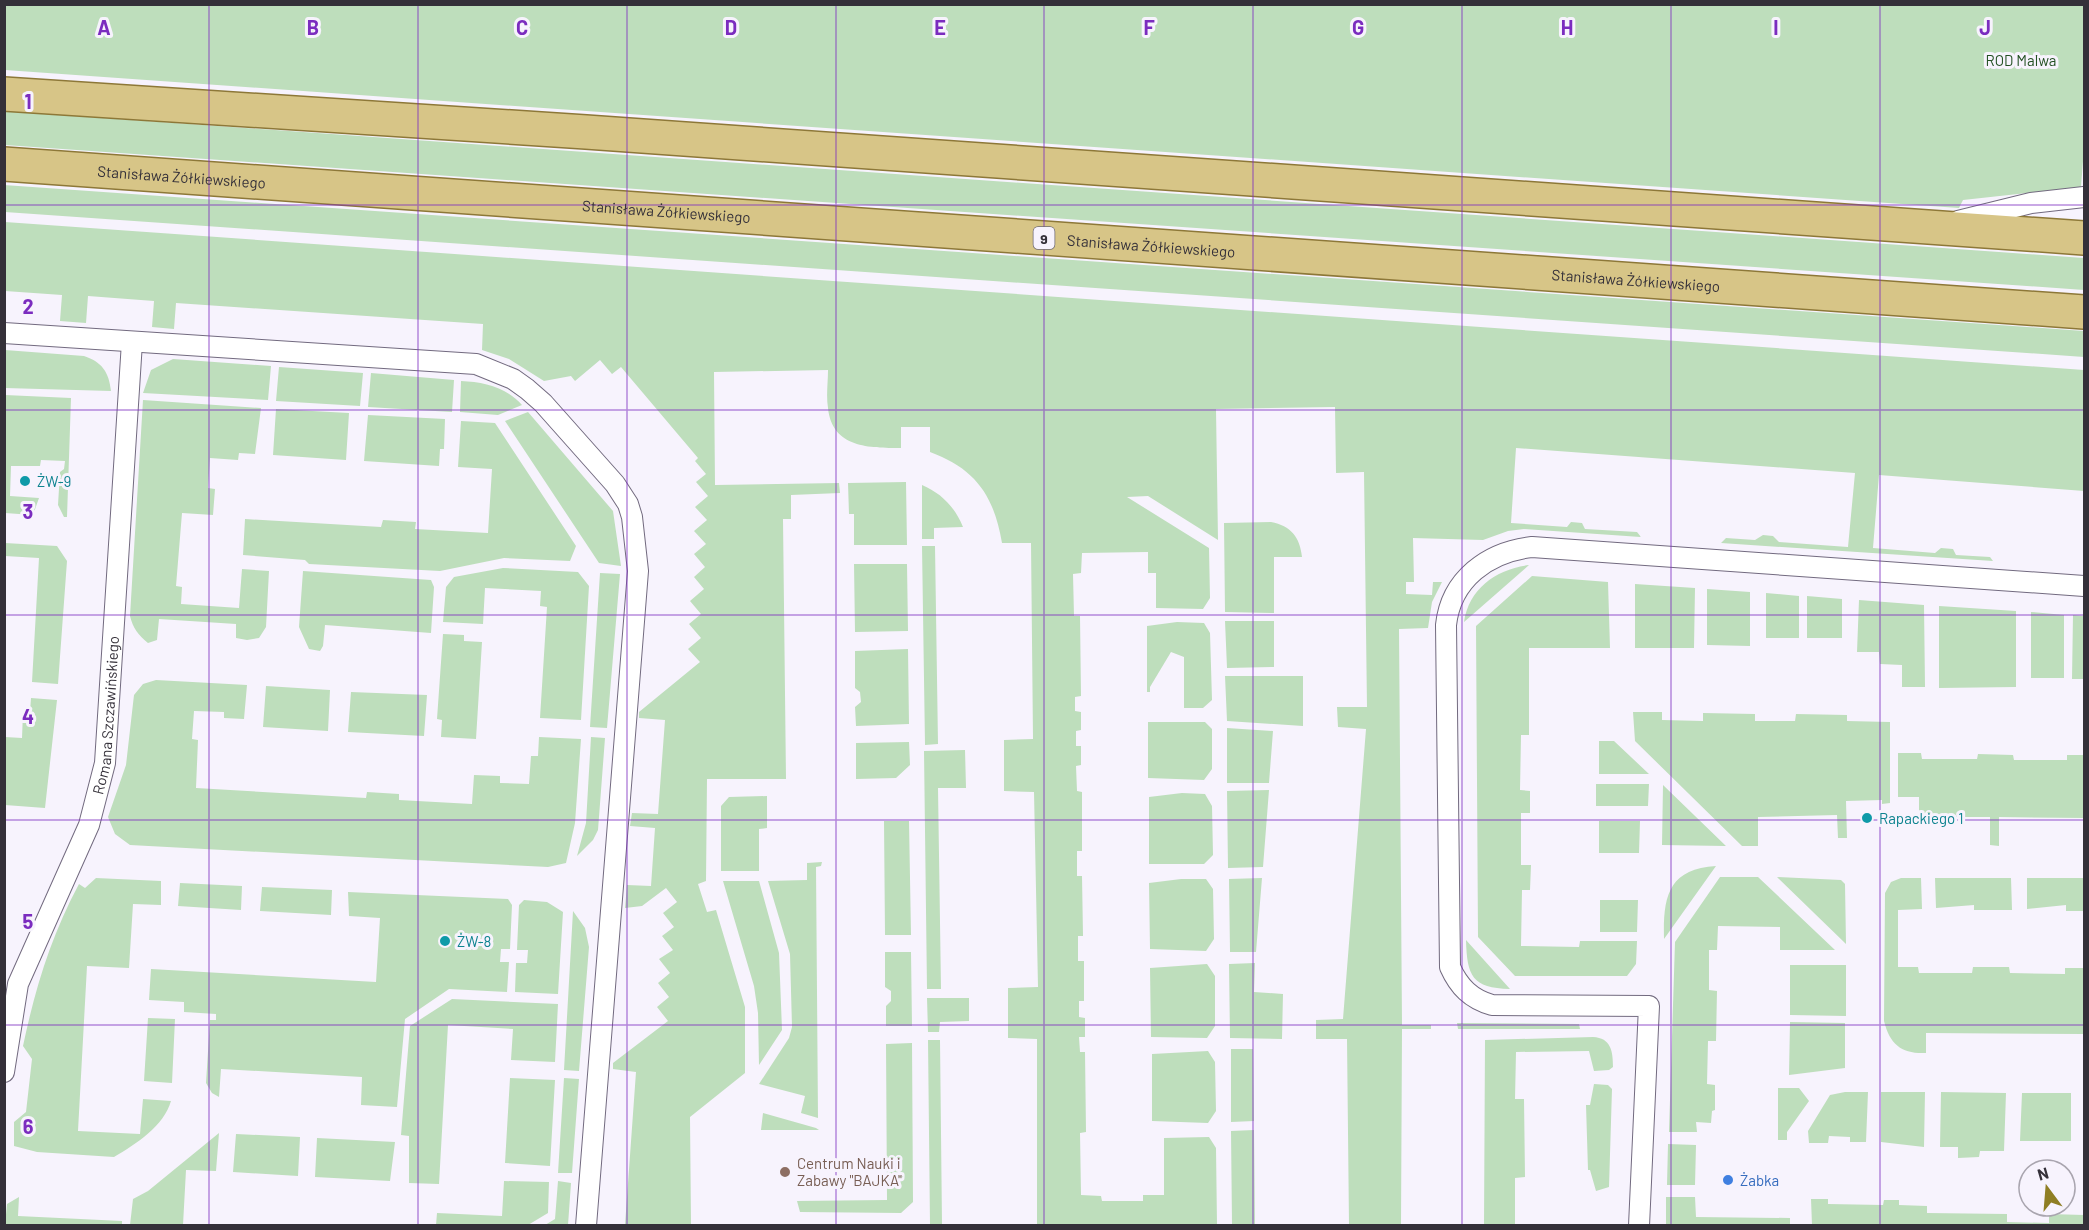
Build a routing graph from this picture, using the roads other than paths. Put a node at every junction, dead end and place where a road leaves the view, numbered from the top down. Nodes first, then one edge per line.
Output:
1 (4, 93) edge
2 (4, 164) edge
3 (2085, 197) edge
4 (1937, 228) junction
5 (2085, 238) edge
6 (2085, 312) edge
7 (4, 333) edge
8 (132, 342) junction
9 (2085, 586) edge
10 (4, 1072) edge
11 (586, 1226) edge
12 (1639, 1226) edge

1 - 4 main road
2 - 6 main road, Stanisława Żółkiewskiego / 9
3 - 4 lane
4 - 5 main road
7 - 8 lane
8 - 10 lane, Romana Szczawińskiego
8 - 11 lane
9 - 12 lane

